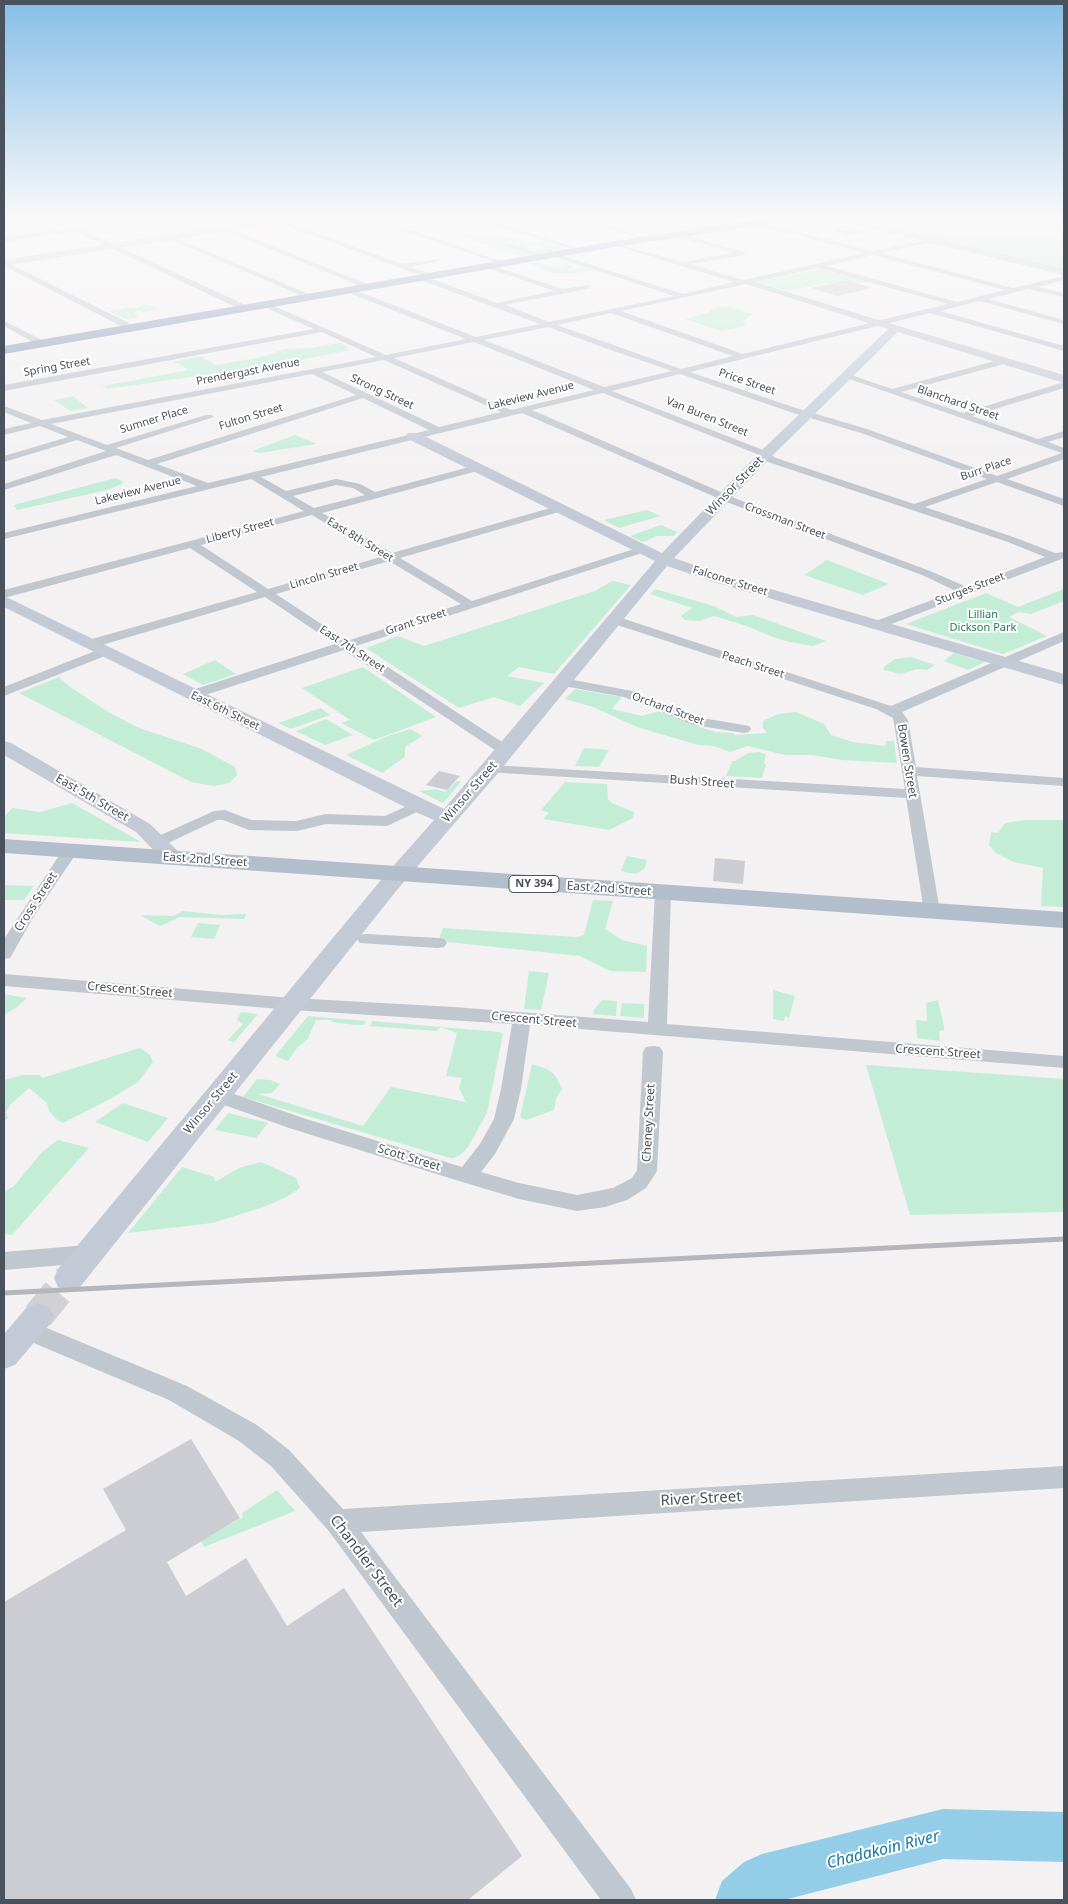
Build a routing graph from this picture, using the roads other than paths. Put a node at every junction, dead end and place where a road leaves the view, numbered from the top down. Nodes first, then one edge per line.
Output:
1 (92, 308) edge
2 (239, 308) edge
3 (273, 308) edge
4 (396, 308) edge
5 (504, 308) edge
6 (627, 308) edge
7 (829, 308) edge
8 (937, 308) edge
9 (1013, 308) edge
10 (929, 310) junction
11 (612, 311) junction
12 (4, 322) edge
13 (875, 322) junction
14 (1064, 322) edge
15 (548, 324) junction
16 (132, 328) junction
17 (896, 328) junction
18 (321, 330) junction
19 (474, 340) junction
20 (42, 344) junction
21 (1064, 349) edge
22 (4, 350) edge
23 (741, 356) junction
24 (380, 357) junction
25 (1005, 361) junction
26 (679, 371) junction
27 (316, 373) junction
28 (845, 376) junction
29 (1064, 379) edge
30 (1064, 386) edge
31 (4, 388) edge
32 (604, 390) junction
33 (892, 392) junction
34 (365, 396) junction
35 (4, 409) edge
36 (523, 410) junction
37 (510, 413) junction
38 (807, 414) junction
39 (963, 416) junction
40 (209, 417) dead end
41 (40, 423) junction
42 (437, 430) junction
43 (4, 432) edge
44 (1064, 434) edge
45 (413, 436) junction
46 (77, 437) junction
47 (1039, 442) junction
48 (110, 450) junction
49 (1064, 451) edge
50 (765, 455) junction
51 (1064, 456) edge
52 (4, 458) edge
53 (146, 464) junction
54 (477, 468) junction
55 (251, 476) junction
56 (998, 478) junction
57 (368, 479) dead end
58 (350, 484) junction
59 (206, 486) junction
60 (4, 487) edge
61 (285, 495) junction
62 (375, 496) junction
63 (724, 497) junction
64 (1064, 503) edge
65 (916, 507) junction
66 (558, 508) junction
67 (313, 512) junction
68 (4, 536) edge
69 (195, 546) junction
70 (641, 550) junction
71 (1060, 556) edge
72 (390, 557) junction
73 (664, 560) junction
74 (966, 591) junction
75 (265, 593) junction
76 (4, 594) edge
77 (4, 601) edge
78 (470, 604) junction
79 (615, 620) junction
80 (877, 625) junction
81 (1064, 636) edge
82 (346, 645) junction
83 (97, 648) junction
84 (1004, 662) junction
85 (1064, 680) edge
86 (563, 682) junction
87 (4, 692) edge
88 (191, 695) junction
89 (892, 711) junction
90 (744, 729) dead end
91 (4, 747) edge
92 (506, 751) junction
93 (491, 769) junction
94 (910, 771) junction
95 (1064, 782) edge
96 (912, 794) junction
97 (418, 806) junction
98 (447, 818) junction
99 (4, 846) edge
100 (166, 850) junction
101 (70, 851) junction
102 (398, 875) junction
103 (663, 893) junction
104 (932, 911) junction
105 (1064, 920) edge
106 (366, 939) dead end
107 (438, 943) dead end
108 (4, 954) edge
109 (4, 980) edge
110 (292, 1004) junction
111 (522, 1019) junction
112 (657, 1030) junction
113 (653, 1052) dead end
114 (1064, 1062) edge
115 (217, 1095) junction
116 (466, 1176) junction
117 (605, 1199) joint
118 (87, 1254) junction
119 (4, 1261) edge
120 (69, 1278) tunnel mouth
121 (32, 1322) joint
122 (4, 1356) edge
123 (1064, 1477) edge
124 (337, 1522) junction
125 (619, 1899) edge

1 - 16 street
2 - 16 highway
3 - 18 street
4 - 19 street, Van Buren Street
5 - 15 street, Price Street
6 - 11 street, Prendergast Avenue
7 - 13 street
8 - 10 street, Lakeview Avenue
9 - 14 street
10 - 13 street, Lakeview Avenue
10 - 21 street
11 - 15 street, Prendergast Avenue
11 - 23 street
12 - 20 street
13 - 17 street
13 - 23 street, Lakeview Avenue
15 - 19 street, Prendergast Avenue
15 - 26 street, Price Street
16 - 20 highway
17 - 25 street
17 - 28 street, Winsor Street
18 - 24 street
18 - 31 street, Spring Street
19 - 24 street, Prendergast Avenue
19 - 32 street, Van Buren Street
20 - 22 highway
23 - 26 street, Lakeview Avenue
24 - 27 street, Prendergast Avenue
24 - 37 street
25 - 29 street
25 - 33 street
26 - 32 street, Lakeview Avenue
26 - 38 street, Price Street
27 - 34 street, Strong Street
27 - 41 street, Prendergast Avenue
28 - 33 street, Blanchard Street
28 - 38 street, Winsor Street
30 - 39 street
32 - 36 street, Lakeview Avenue
32 - 50 street, Van Buren Street
33 - 39 street, Blanchard Street
34 - 42 street, Strong Street
34 - 53 street, Fulton Street
35 - 41 street
36 - 37 street, Lakeview Avenue
36 - 63 street, Crossman Street
37 - 42 street, Lakeview Avenue
38 - 50 street, Winsor Street
38 - 56 street, Price Street
39 - 47 street, Blanchard Street
40 - 48 street, Sumner Place
41 - 43 street, Prendergast Avenue
41 - 46 street
42 - 45 street, Lakeview Avenue
44 - 47 street
45 - 54 street, Falconer Street
45 - 55 street, Lakeview Avenue
46 - 48 street
46 - 52 street
47 - 49 street, Blanchard Street
48 - 53 street
48 - 60 street
50 - 63 street, Winsor Street
50 - 65 street, Van Buren Street
51 - 56 street, Burr Place
53 - 59 street
54 - 62 street, Liberty Street
54 - 66 street, Falconer Street
55 - 59 street, Lakeview Avenue
55 - 61 street, East 8th Street
56 - 64 street, Price Street
56 - 65 street, Burr Place
57 - 58 street
58 - 61 street
58 - 62 street
59 - 68 street, Lakeview Avenue
61 - 67 street, East 8th Street
62 - 67 street, Liberty Street
63 - 73 street, Winsor Street
63 - 74 street, Crossman Street
65 - 71 street, Van Buren Street
66 - 70 street, Falconer Street
66 - 72 street, Lincoln Street
67 - 69 street, Liberty Street
67 - 72 street, East 8th Street
69 - 75 street, East 7th Street
69 - 76 street, Liberty Street
70 - 73 street, Falconer Street
70 - 78 street, Grant Street
71 - 74 street, Sturges Street
72 - 75 street, Lincoln Street
72 - 78 street, East 8th Street
73 - 79 street, Winsor Street
73 - 80 street, Falconer Street
74 - 80 street, Sturges Street
75 - 82 street, East 7th Street
75 - 83 street, Lincoln Street
77 - 83 street, East 6th Street
78 - 82 street, Grant Street
79 - 86 street, Winsor Street
79 - 89 street, Peach Street
80 - 84 street, Falconer Street
81 - 84 street, Bowen Street
82 - 88 street, Grant Street
82 - 92 street, East 7th Street
83 - 87 street, Lincoln Street
83 - 88 street, East 6th Street
84 - 85 street, Falconer Street
84 - 89 street, Bowen Street
86 - 90 street, Orchard Street
86 - 92 street, Winsor Street
88 - 97 street, East 6th Street
89 - 94 street, Bowen Street
91 - 100 street, East 5th Street
92 - 93 street, Winsor Street
93 - 96 street, Bush Street
93 - 98 street, Winsor Street
94 - 95 street
94 - 96 street, Bowen Street
96 - 104 street, Bowen Street
97 - 98 street, East 6th Street
97 - 100 street
98 - 102 street, Winsor Street
99 - 101 main road, East 2nd Street / NY 394
100 - 101 main road, East 2nd Street / NY 394
100 - 102 main road, East 2nd Street / NY 394
101 - 108 street, Cross Street
102 - 103 main road, East 2nd Street / NY 394
102 - 110 street, Winsor Street
103 - 104 main road, East 2nd Street / NY 394
103 - 112 street
104 - 105 main road, East 2nd Street / NY 394
106 - 107 street
109 - 110 street, Crescent Street
110 - 111 street, Crescent Street
110 - 115 street, Winsor Street
111 - 112 street, Crescent Street
111 - 116 street
112 - 114 street, Crescent Street
113 - 117 street, Cheney Street
115 - 116 street, Scott Street
115 - 118 street, Winsor Street
116 - 117 street, Scott Street
118 - 119 street
118 - 120 street, Winsor Street
121 - 122 street
121 - 124 street, Chandler Street
123 - 124 street, River Street
124 - 125 street, Chandler Street

